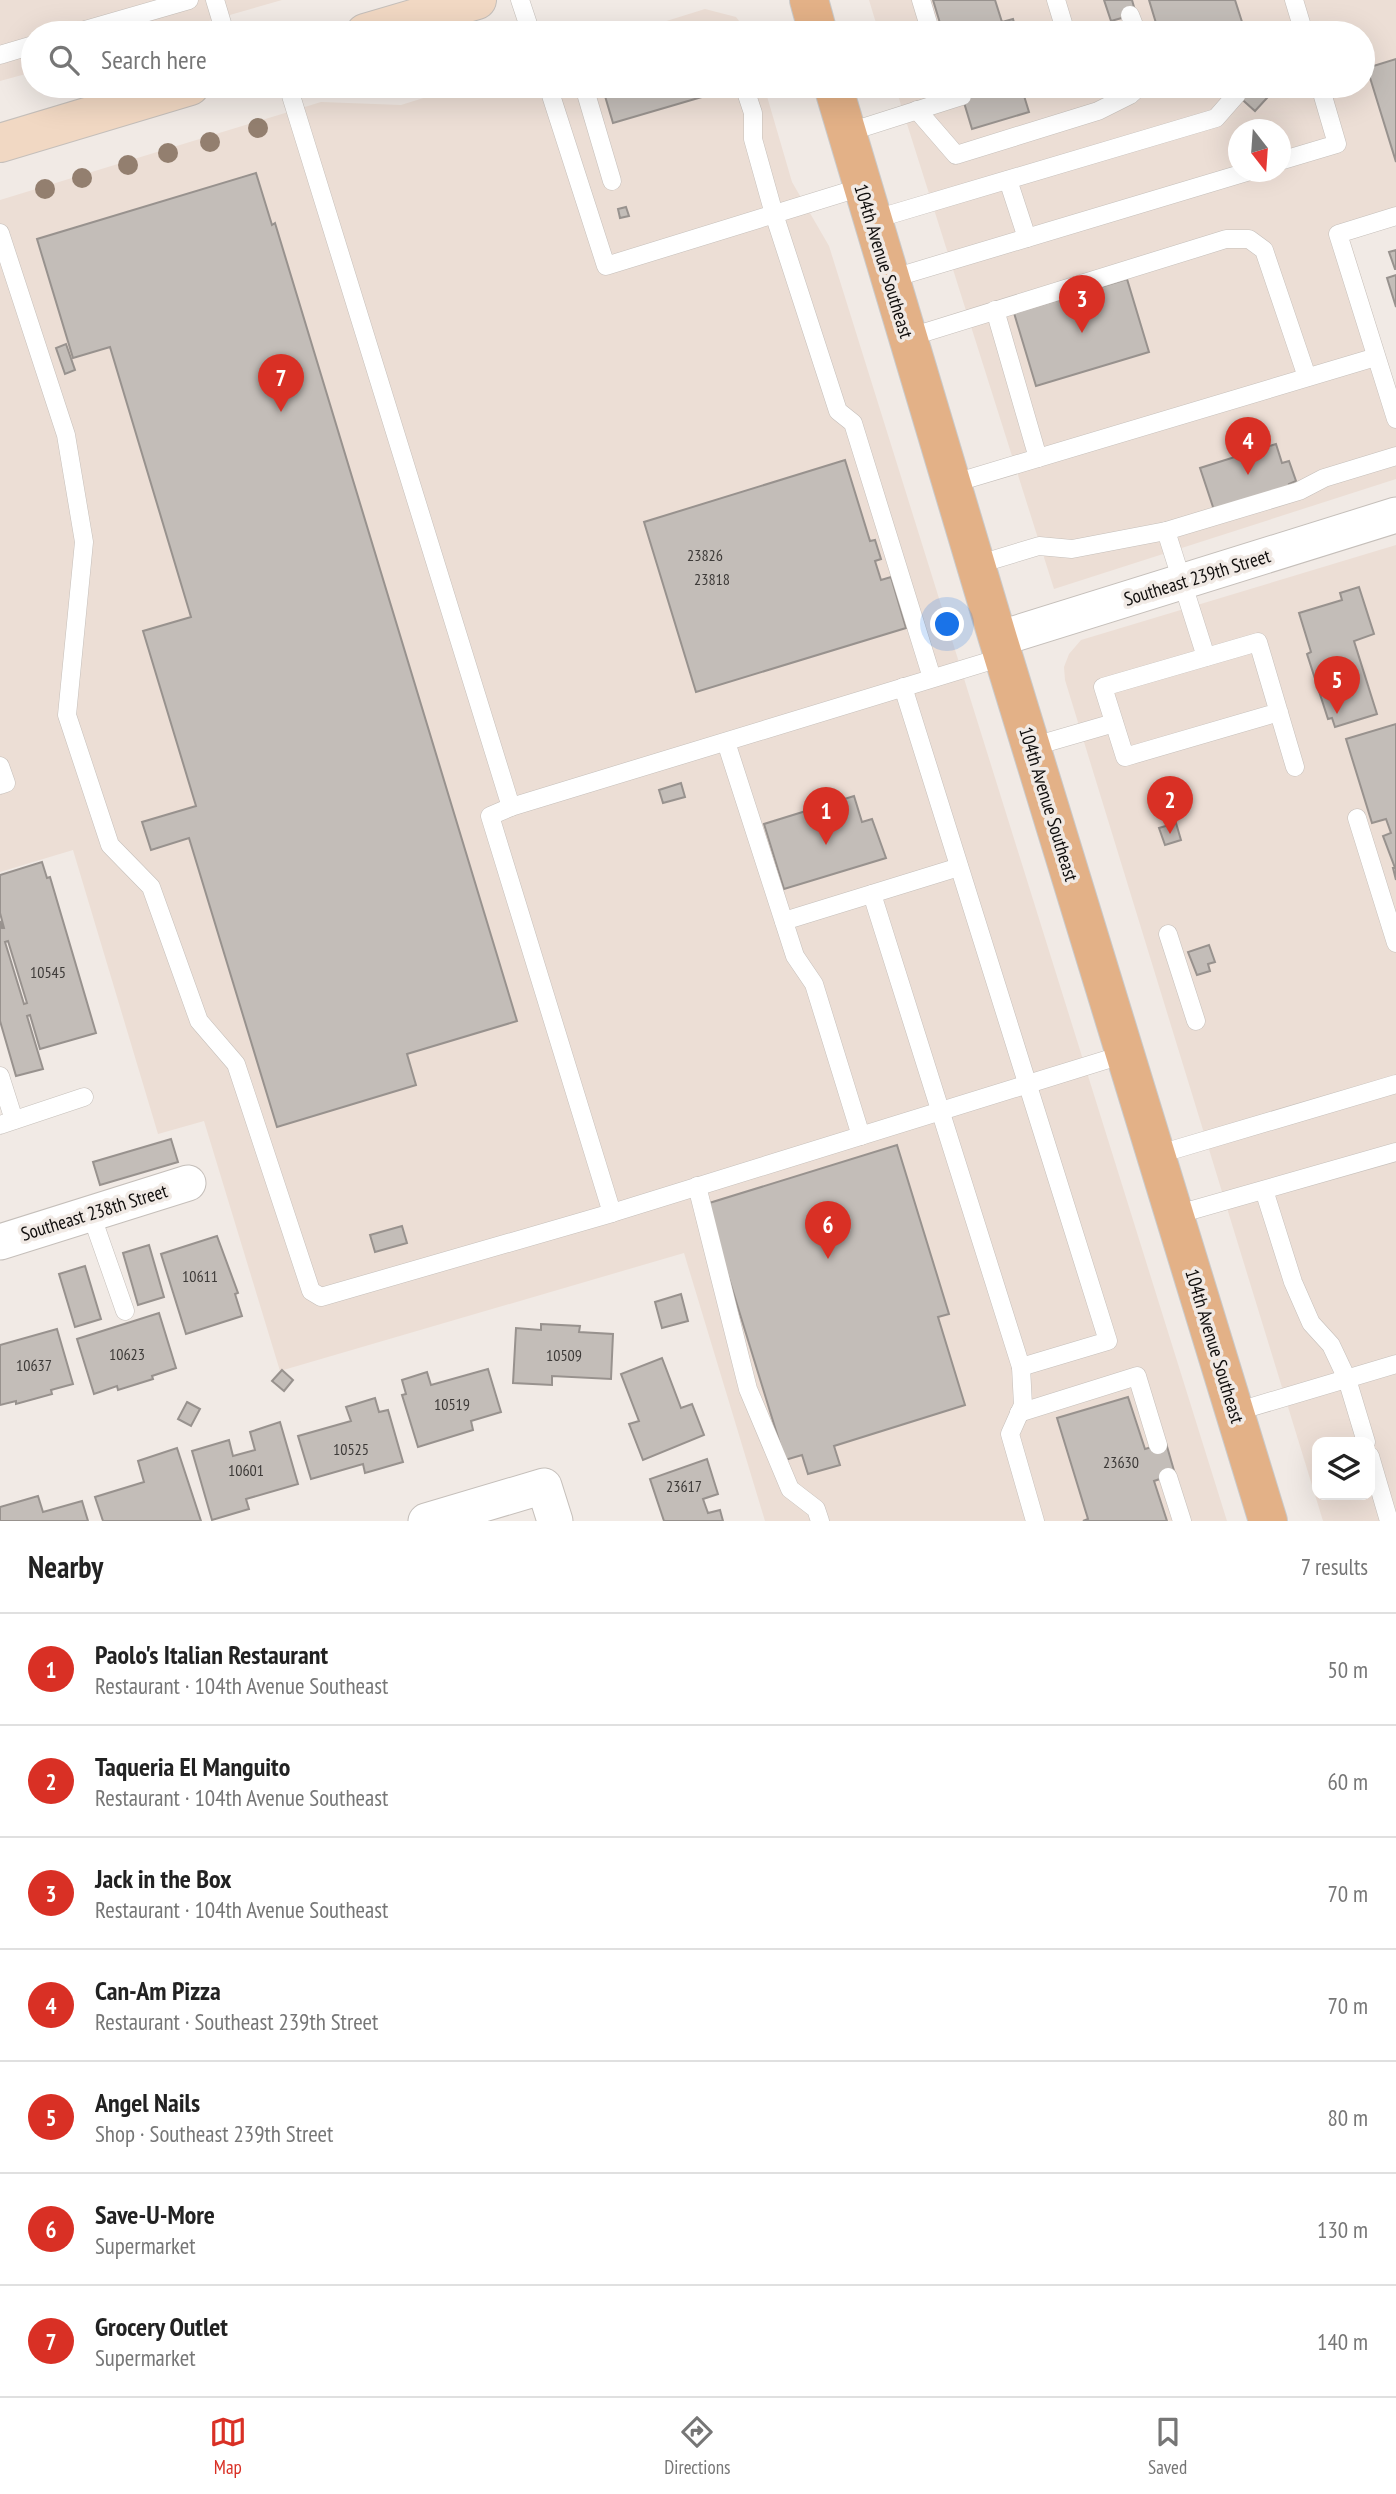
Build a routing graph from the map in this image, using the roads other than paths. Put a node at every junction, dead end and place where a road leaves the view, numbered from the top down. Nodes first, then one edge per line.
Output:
1 (189, 0) edge
2 (215, 0) edge
3 (477, 0) edge
4 (520, 0) edge
5 (809, 0) edge
6 (921, 0) edge
7 (1056, 0) edge
8 (1294, 0) edge
9 (1130, 15) dead end
10 (116, 21) edge
11 (221, 21) edge
12 (406, 21) edge
13 (527, 21) edge
14 (815, 21) edge
15 (927, 21) edge
16 (1062, 21) edge
17 (1132, 21) edge
18 (1298, 21) edge
19 (21, 49) edge
20 (0, 55) edge
21 (150, 98) edge
22 (292, 98) edge
23 (552, 98) edge
24 (587, 98) edge
25 (748, 98) edge
26 (836, 98) edge
27 (944, 98) edge
28 (1124, 98) edge
29 (1234, 98) edge
30 (1324, 98) edge
31 (917, 110) junction
32 (846, 132) junction
33 (0, 143) edge
34 (1291, 158) edge
35 (1228, 178) edge
36 (1007, 180) junction
37 (612, 181) dead end
38 (867, 203) junction
39 (774, 214) junction
40 (1396, 216) edge
41 (0, 233) edge
42 (1027, 238) junction
43 (890, 279) junction
44 (995, 310) junction
45 (907, 338) junction
46 (1376, 357) junction
47 (1307, 377) junction
48 (1396, 419) edge
49 (1396, 456) edge
50 (1038, 458) junction
51 (951, 484) junction
52 (1396, 515) edge
53 (1166, 531) junction
54 (976, 565) junction
55 (1181, 582) junction
56 (1001, 648) junction
57 (1206, 657) junction
58 (932, 678) junction
59 (903, 687) junction
60 (1279, 712) junction
61 (1114, 723) junction
62 (726, 741) junction
63 (1031, 747) junction
64 (0, 766) edge
65 (1295, 767) dead end
66 (0, 785) edge
67 (511, 807) junction
68 (1357, 818) dead end
69 (959, 867) junction
70 (872, 894) junction
71 (784, 921) junction
72 (1168, 934) dead end
73 (1396, 943) edge
74 (1196, 1021) dead end
75 (1125, 1054) junction
76 (0, 1076) edge
77 (1027, 1084) junction
78 (1396, 1084) edge
79 (83, 1097) dead end
80 (940, 1111) junction
81 (7, 1122) edge
82 (861, 1136) junction
83 (1396, 1152) edge
84 (1156, 1155) junction
85 (188, 1183) dead end
86 (697, 1186) junction
87 (1264, 1190) junction
88 (612, 1213) junction
89 (90, 1214) junction
90 (1175, 1215) junction
91 (0, 1242) edge
92 (125, 1311) dead end
93 (1396, 1364) edge
94 (1021, 1367) junction
95 (1347, 1378) junction
96 (1235, 1412) junction
97 (1019, 1413) junction
98 (1365, 1437) edge
99 (1158, 1445) dead end
100 (1375, 1473) edge
101 (1168, 1477) dead end
102 (426, 1521) edge
103 (555, 1521) edge
104 (820, 1521) edge
105 (1035, 1521) edge
106 (1182, 1521) edge
107 (1268, 1521) edge
108 (1389, 1521) edge

1 - 10 lane
2 - 11 lane
3 - 12 main road
4 - 13 lane
5 - 14 main road
6 - 15 lane
7 - 16 lane
8 - 18 lane
9 - 17 lane
19 - 20 lane
21 - 33 main road
22 - 67 lane
23 - 39 lane
24 - 37 lane
25 - 39 lane
26 - 32 main road, 104th Avenue Southeast
27 - 31 lane
28 - 31 lane
29 - 36 lane
30 - 34 lane
31 - 32 lane
32 - 38 main road, 104th Avenue Southeast
35 - 42 lane
36 - 38 lane
36 - 42 lane
38 - 39 lane
38 - 43 main road, 104th Avenue Southeast
39 - 58 lane
40 - 46 lane
41 - 88 lane
42 - 43 lane
43 - 45 main road, 104th Avenue Southeast
44 - 45 lane
44 - 47 lane
44 - 50 lane
45 - 51 main road, 104th Avenue Southeast
46 - 47 lane
46 - 48 lane
47 - 50 lane
49 - 53 lane
50 - 51 lane
51 - 54 main road, 104th Avenue Southeast
52 - 55 street, Southeast 239th Street
53 - 54 lane
53 - 55 lane
54 - 56 main road, 104th Avenue Southeast
55 - 56 street, Southeast 239th Street
55 - 57 lane
56 - 58 lane
56 - 63 main road, 104th Avenue Southeast
57 - 60 lane
57 - 61 lane
58 - 59 lane
59 - 62 lane
59 - 69 lane
60 - 61 lane
60 - 65 lane
61 - 63 lane
62 - 67 lane
62 - 71 lane
63 - 75 main road, 104th Avenue Southeast
64 - 66 lane
67 - 88 lane
68 - 73 lane
69 - 70 lane
69 - 77 lane
70 - 71 lane
70 - 80 lane
71 - 82 lane
72 - 74 lane
75 - 77 lane
75 - 84 main road, 104th Avenue Southeast
76 - 81 lane
77 - 80 lane
77 - 94 lane
78 - 84 lane
79 - 81 lane
80 - 82 lane
80 - 94 lane
82 - 86 lane
83 - 87 lane
84 - 90 main road, 104th Avenue Southeast
85 - 89 street, Southeast 238th Street
86 - 88 lane
86 - 104 lane
87 - 90 lane
87 - 95 lane
89 - 91 street, Southeast 238th Street
89 - 92 lane
90 - 96 main road, 104th Avenue Southeast
93 - 95 lane
94 - 97 lane
95 - 96 lane
95 - 98 lane
96 - 107 main road, 104th Avenue Southeast
97 - 99 lane
97 - 105 lane
100 - 108 lane
101 - 106 lane
102 - 103 street

